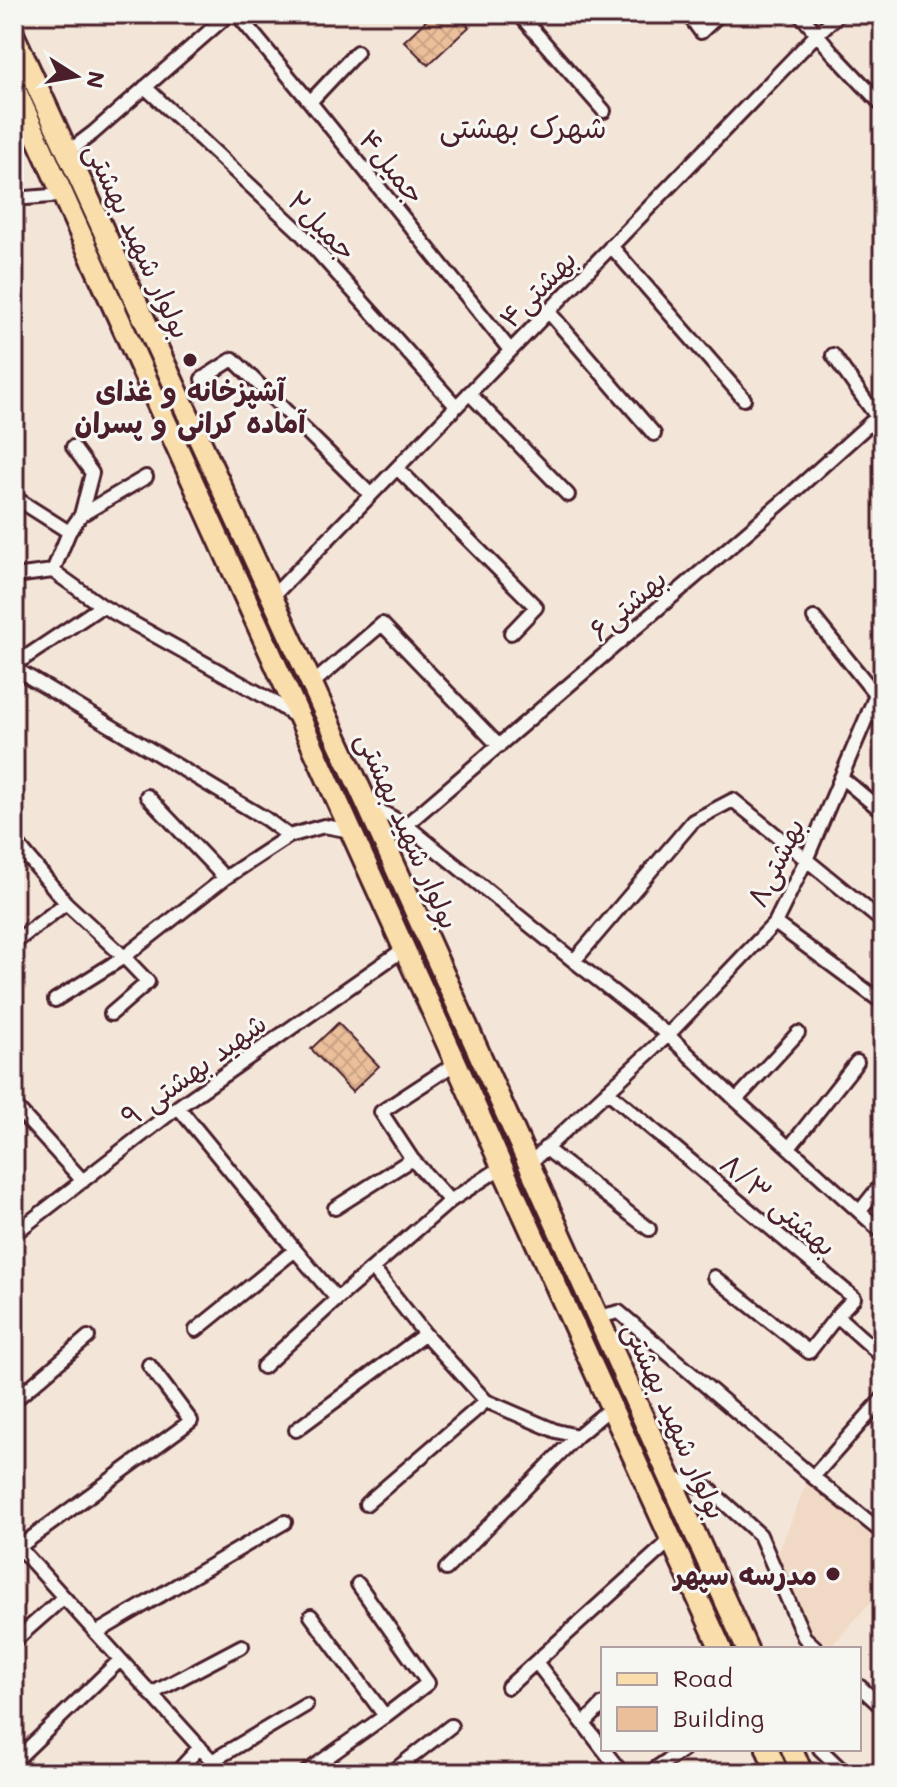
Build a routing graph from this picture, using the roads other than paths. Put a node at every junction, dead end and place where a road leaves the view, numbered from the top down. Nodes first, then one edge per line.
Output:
1 (229, 14) edge
2 (237, 14) edge
3 (519, 14) edge
4 (688, 14) edge
5 (720, 14) edge
6 (800, 14) edge
7 (839, 14) edge
8 (817, 34) junction
9 (14, 36) edge
10 (357, 52) dead end
11 (14, 87) edge
12 (145, 87) junction
13 (310, 102) junction
14 (883, 106) edge
15 (604, 111) dead end
16 (68, 152) junction
17 (63, 195) junction
18 (14, 199) edge
19 (611, 246) junction
20 (122, 270) junction
21 (100, 279) junction
22 (548, 311) junction
23 (510, 350) junction
24 (833, 355) dead end
25 (202, 379) dead end
26 (469, 393) junction
27 (744, 399) dead end
28 (456, 406) junction
29 (880, 419) edge
30 (654, 434) dead end
31 (73, 447) dead end
32 (397, 468) junction
33 (146, 477) dead end
34 (371, 495) junction
35 (568, 495) dead end
36 (14, 497) edge
37 (81, 515) junction
38 (69, 532) junction
39 (53, 571) junction
40 (14, 576) edge
41 (272, 597) junction
42 (102, 606) junction
43 (814, 618) dead end
44 (511, 633) dead end
45 (14, 667) edge
46 (883, 682) edge
47 (312, 684) junction
48 (876, 695) junction
49 (869, 711) junction
50 (300, 719) junction
51 (883, 721) edge
52 (499, 746) junction
53 (841, 777) junction
54 (147, 796) dead end
55 (367, 804) junction
56 (883, 812) edge
57 (406, 825) junction
58 (351, 831) junction
59 (289, 836) junction
60 (14, 840) edge
61 (806, 860) junction
62 (225, 878) junction
63 (66, 903) junction
64 (883, 922) edge
65 (775, 923) junction
66 (14, 943) edge
67 (404, 949) junction
68 (124, 957) junction
69 (574, 961) junction
70 (55, 1000) dead end
71 (883, 1003) edge
72 (111, 1014) dead end
73 (798, 1033) dead end
74 (668, 1035) junction
75 (857, 1062) dead end
76 (456, 1063) junction
77 (607, 1091) junction
78 (736, 1100) junction
79 (14, 1105) edge
80 (178, 1107) junction
81 (19, 1120) edge
82 (545, 1148) junction
83 (789, 1148) junction
84 (412, 1159) junction
85 (529, 1164) junction
86 (502, 1167) junction
87 (83, 1181) junction
88 (883, 1182) edge
89 (450, 1201) junction
90 (335, 1208) dead end
91 (860, 1211) junction
92 (649, 1229) dead end
93 (883, 1233) edge
94 (14, 1234) edge
95 (295, 1250) junction
96 (373, 1269) junction
97 (714, 1277) dead end
98 (337, 1299) junction
99 (837, 1316) junction
100 (598, 1317) junction
101 (196, 1330) dead end
102 (425, 1334) junction
103 (88, 1337) dead end
104 (883, 1357) edge
105 (149, 1365) dead end
106 (263, 1367) dead end
107 (883, 1398) edge
108 (14, 1401) edge
109 (486, 1401) junction
110 (612, 1407) junction
111 (296, 1430) dead end
112 (577, 1436) junction
113 (813, 1477) junction
114 (671, 1478) junction
115 (366, 1504) dead end
116 (285, 1522) dead end
117 (883, 1533) edge
118 (672, 1539) junction
119 (17, 1545) edge
120 (446, 1569) dead end
121 (358, 1584) dead end
122 (64, 1597) junction
123 (311, 1616) dead end
124 (96, 1633) junction
125 (14, 1641) edge
126 (801, 1643) edge
127 (242, 1646) dead end
128 (720, 1647) edge
129 (746, 1647) edge
130 (120, 1660) junction
131 (536, 1662) junction
132 (508, 1687) dead end
133 (861, 1688) edge
134 (151, 1694) junction
135 (306, 1705) dead end
136 (601, 1706) edge
137 (883, 1708) edge
138 (385, 1716) junction
139 (584, 1724) junction
140 (451, 1726) dead end
141 (601, 1746) edge
142 (200, 1747) junction
143 (605, 1751) edge
144 (681, 1751) edge
145 (768, 1751) edge
146 (822, 1751) edge
147 (212, 1761) junction
148 (797, 1761) edge
149 (14, 1762) edge
150 (777, 1772) edge
151 (176, 1773) edge
152 (223, 1773) edge
153 (305, 1773) edge
154 (391, 1773) edge
155 (622, 1773) edge
156 (649, 1773) edge
157 (845, 1773) edge

1 - 12 street
2 - 13 street, جمیل۴
3 - 15 street
4 - 5 street
6 - 8 street
7 - 8 street, بهشتی۴
8 - 14 street
8 - 19 street, بهشتی۴
9 - 16 main road, بولوار شهید بهشتی
10 - 13 street
11 - 17 main road, بولوار شهید بهشتی
12 - 16 street
12 - 28 street, جمیل۲
13 - 23 street, جمیل۴
16 - 20 main road, بولوار شهید بهشتی
17 - 18 street
17 - 21 main road, بولوار شهید بهشتی
19 - 22 street, بهشتی۴
19 - 27 street
20 - 21 main road
20 - 41 main road, بولوار شهید بهشتی
21 - 50 main road, بولوار شهید بهشتی
22 - 23 street, بهشتی۴
22 - 30 street
23 - 26 street, بهشتی۴
24 - 29 street
25 - 34 street
26 - 28 street, بهشتی۴
26 - 35 street
28 - 32 street, بهشتی۴
29 - 52 street, بهشتی۶
31 - 37 street
32 - 34 street, بهشتی۴
32 - 44 street
33 - 37 street
34 - 41 street, بهشتی۴
36 - 38 street
37 - 38 street
38 - 39 street
39 - 40 street
39 - 42 street
41 - 47 main road, بولوار شهید بهشتی
42 - 45 street
42 - 50 street
43 - 48 street
45 - 59 street
46 - 48 street, بهشتی۸
47 - 52 street
47 - 55 main road, بولوار شهید بهشتی
48 - 49 street, بهشتی۸
49 - 51 street
49 - 53 street, بهشتی۸
50 - 58 main road, بولوار شهید بهشتی
52 - 57 street, بهشتی۶
53 - 56 street
53 - 61 street, بهشتی۸
54 - 62 street
55 - 57 street
55 - 85 main road, بولوار شهید بهشتی
57 - 69 street
58 - 59 street
58 - 67 main road, بولوار شهید بهشتی
59 - 62 street
60 - 63 street
61 - 64 street
61 - 65 street, بهشتی۸
61 - 69 street
62 - 68 street
63 - 66 street
63 - 68 street
65 - 71 street
65 - 74 street, بهشتی۸
67 - 76 main road, بولوار شهید بهشتی
67 - 80 street, شهید بهشتی ۹
68 - 70 street
68 - 72 street
69 - 74 street
73 - 78 street
74 - 77 street, بهشتی۸
74 - 78 street
75 - 83 street
76 - 84 street
76 - 86 main road, بولوار شهید بهشتی
77 - 82 street, بهشتی۸
77 - 99 street, بهشتی ۸/۳
78 - 83 street
79 - 81 street
80 - 87 street, شهید بهشتی ۹
80 - 95 street
81 - 87 street
82 - 85 street, بهشتی۸
82 - 92 street
83 - 91 street
84 - 89 street
84 - 90 street
85 - 100 main road, بولوار شهید بهشتی
86 - 89 street
86 - 110 main road, بولوار شهید بهشتی
87 - 94 street, شهید بهشتی ۹
88 - 91 street
89 - 96 street
91 - 93 street
95 - 98 street
95 - 101 street
96 - 98 street
96 - 102 street
97 - 99 street
98 - 106 street
99 - 104 street
100 - 113 street
100 - 114 main road, بولوار شهید بهشتی
102 - 109 street
102 - 111 street
103 - 108 street
105 - 119 street
107 - 113 street
109 - 112 street
109 - 115 street
110 - 112 street
110 - 118 main road, بولوار شهید بهشتی
112 - 120 street
113 - 117 street
114 - 126 street
114 - 129 main road, بولوار شهید بهشتی
116 - 124 street
118 - 128 main road, بولوار شهید بهشتی
118 - 131 street
119 - 122 street
121 - 138 street
122 - 124 street
122 - 125 street
123 - 138 street
124 - 130 street
127 - 134 street
130 - 134 street
130 - 149 street
131 - 132 street
131 - 139 street
133 - 137 street
134 - 142 street
135 - 147 street
136 - 139 street
138 - 153 street
139 - 141 street
140 - 154 street
142 - 147 street
142 - 151 street
143 - 155 street
144 - 156 street
145 - 150 main road
146 - 157 street
147 - 152 street
148 - 150 main road

